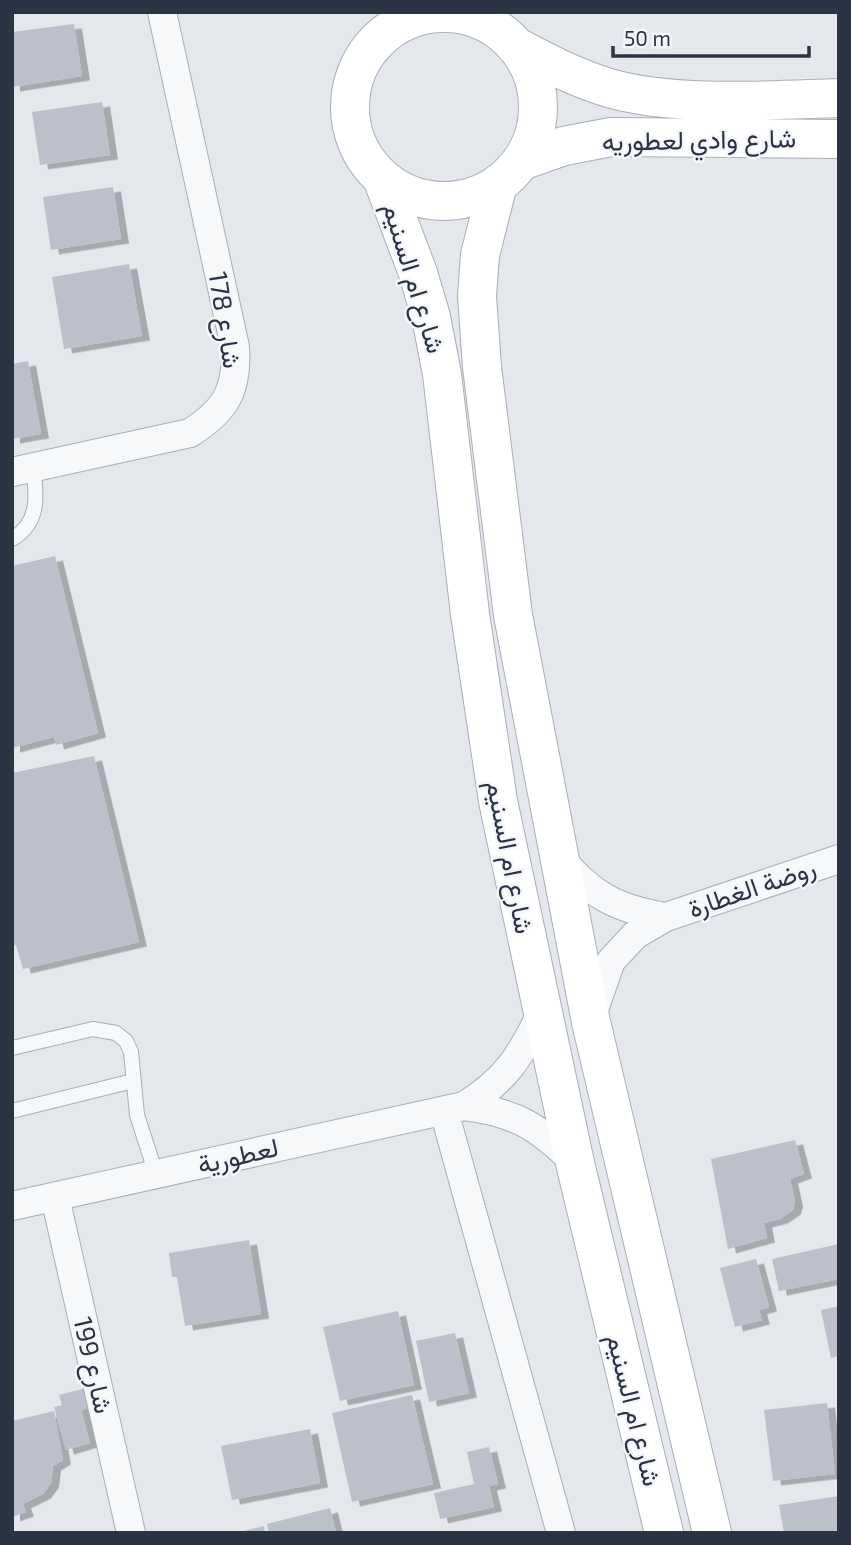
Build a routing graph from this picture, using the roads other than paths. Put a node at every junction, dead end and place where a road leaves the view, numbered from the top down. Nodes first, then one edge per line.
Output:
1 (162, 12) edge
2 (384, 25) edge
3 (502, 30) edge
4 (839, 98) edge
5 (839, 139) edge
6 (510, 173) junction
7 (382, 178) junction
8 (23, 470) edge
9 (12, 539) edge
10 (556, 852) junction
11 (839, 859) edge
12 (666, 917) junction
13 (541, 1014) junction
14 (591, 1021) junction
15 (12, 1048) edge
16 (133, 1081) junction
17 (454, 1109) junction
18 (12, 1111) edge
19 (575, 1163) junction
20 (156, 1174) junction
21 (55, 1197) junction
22 (12, 1206) edge
23 (131, 1533) edge
24 (562, 1533) edge
25 (664, 1533) edge
26 (712, 1533) edge

1 - 8 street, شارع 178
2 - 3 main road
2 - 7 main road
3 - 4 main road, شارع وادي لعطوريه
3 - 6 main road
5 - 6 main road, شارع وادي لعطوريه
6 - 7 main road
6 - 10 main road, شارع ام السنيم
7 - 13 main road, شارع ام السنيم
8 - 9 lane
10 - 12 street, روضة الغطارة
10 - 14 main road, شارع ام السنيم
11 - 12 street, روضة الغطارة
12 - 14 street, روضة الغطارة
13 - 17 street, لعطورية
13 - 19 main road, شارع ام السنيم
14 - 26 main road, شارع ام السنيم
15 - 16 lane
16 - 18 lane
16 - 20 lane
17 - 19 street, لعطورية
17 - 20 street, لعطورية
17 - 24 street
19 - 25 main road, شارع ام السنيم
20 - 21 street, لعطورية
21 - 22 street, لعطورية
21 - 23 street, شارع 199

